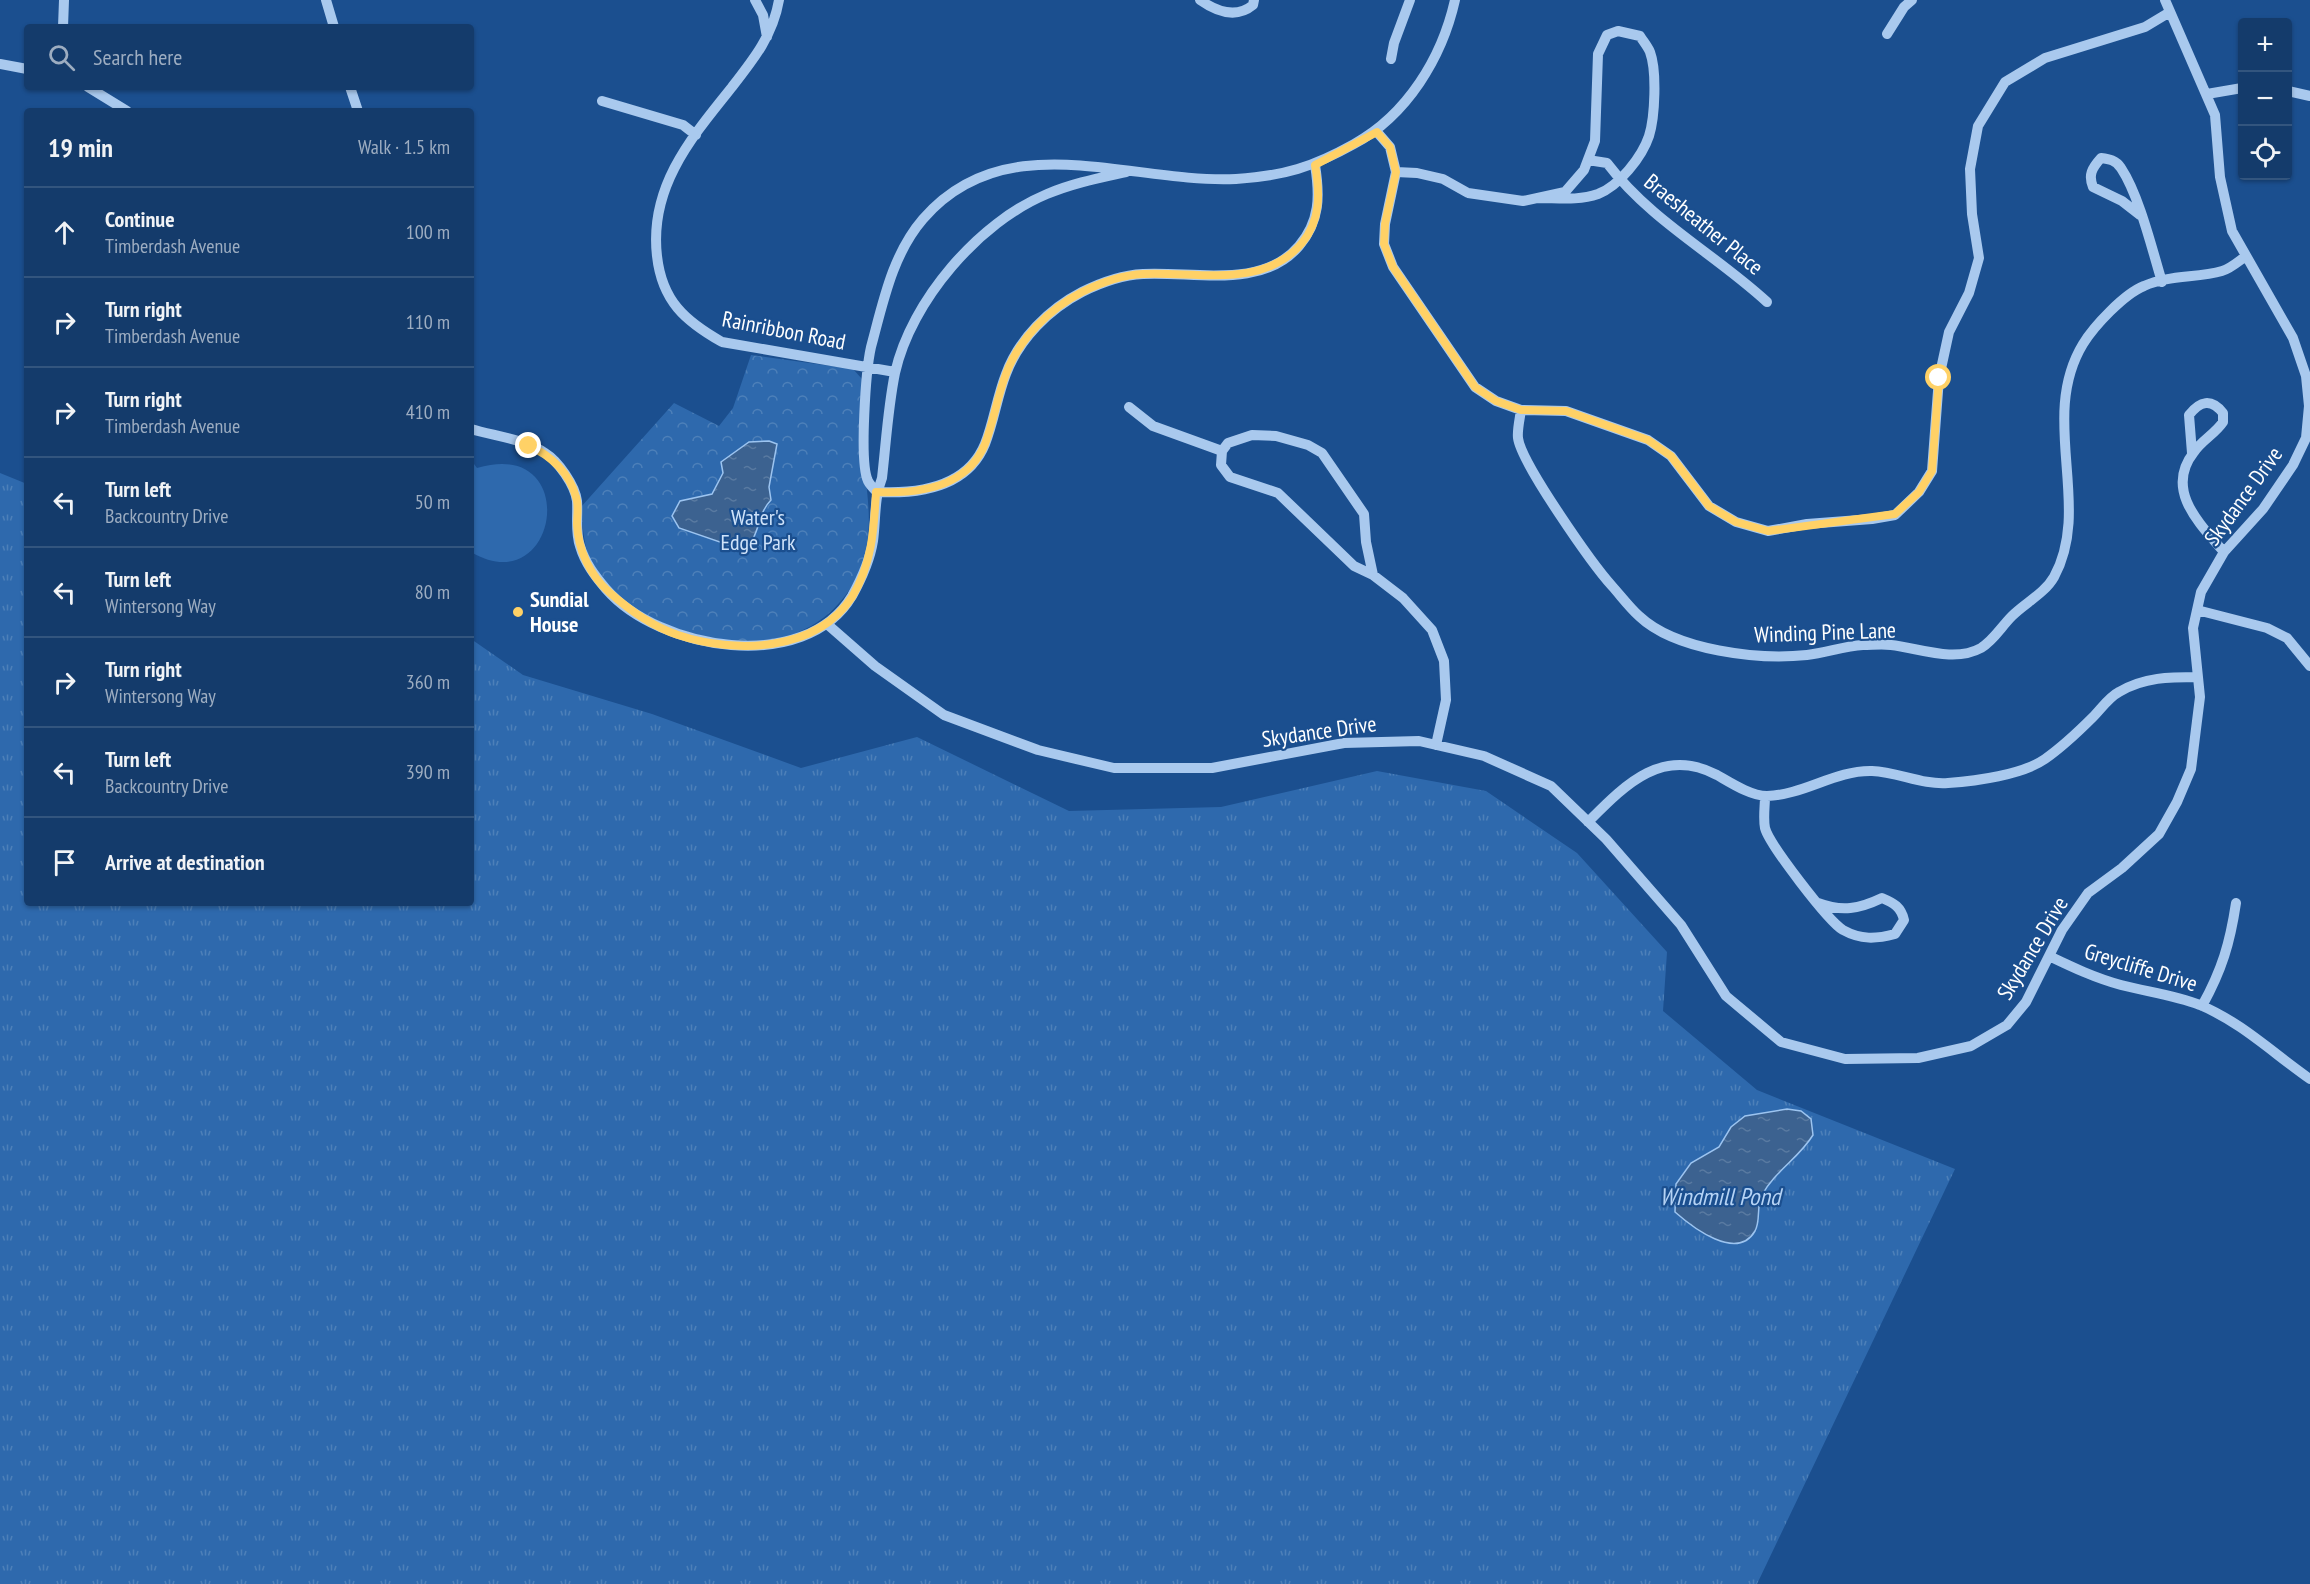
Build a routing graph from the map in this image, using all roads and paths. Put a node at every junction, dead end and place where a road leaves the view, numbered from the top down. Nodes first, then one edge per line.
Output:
1 (64, 0) edge
2 (326, 0) edge
3 (755, 0) edge
4 (779, 0) edge
5 (1200, 0) edge
6 (1254, 0) edge
7 (1410, 0) edge
8 (1455, 0) edge
9 (1912, 0) edge
10 (2165, 0) edge
11 (2170, 12) junction
12 (63, 24) edge
13 (333, 24) edge
14 (1887, 34) dead end
15 (767, 37) junction
16 (1391, 59) dead end
17 (0, 64) edge
18 (24, 68) edge
19 (2238, 89) edge
20 (93, 90) edge
21 (351, 90) edge
22 (2292, 92) edge
23 (2207, 94) junction
24 (2310, 96) edge
25 (602, 101) dead end
26 (122, 108) edge
27 (357, 108) edge
28 (1377, 132) junction
29 (696, 135) junction
30 (1588, 160) junction
31 (1315, 165) junction
32 (1126, 172) junction
33 (1396, 172) junction
34 (1619, 179) junction
35 (1538, 198) junction
36 (2140, 215) junction
37 (2246, 256) junction
38 (2162, 282) junction
39 (1767, 302) dead end
40 (866, 366) junction
41 (895, 372) junction
42 (1129, 407) dead end
43 (1521, 410) junction
44 (474, 430) edge
45 (1222, 451) junction
46 (2192, 453) junction
47 (876, 492) junction
48 (2224, 552) junction
49 (1373, 575) junction
50 (2197, 610) junction
51 (827, 624) junction
52 (2310, 666) edge
53 (2198, 677) junction
54 (1436, 745) junction
55 (1765, 796) junction
56 (1588, 822) junction
57 (1818, 903) junction
58 (2235, 903) dead end
59 (2049, 956) junction
60 (2202, 1006) junction
61 (2310, 1079) edge

1 - 12 street
2 - 13 street
3 - 15 street
4 - 15 street, Rainribbon Road
5 - 6 street
7 - 16 street
8 - 28 street
9 - 14 street
10 - 11 street, Skydance Drive
11 - 23 street, Skydance Drive
11 - 43 street
15 - 29 street, Rainribbon Road
17 - 18 street
19 - 23 street
20 - 26 street
21 - 27 street
22 - 24 street
23 - 37 street, Skydance Drive
25 - 29 street
28 - 31 street
28 - 33 street
29 - 40 street, Rainribbon Road
30 - 34 street, Braesheather Place
30 - 34 street
30 - 35 street
31 - 32 street
31 - 47 street
32 - 40 street
32 - 41 street
33 - 35 street
33 - 43 street
34 - 35 street
34 - 39 street, Braesheather Place
36 - 36 street
36 - 38 street
37 - 38 street, Winding Pine Lane
37 - 48 street, Skydance Drive
38 - 43 street, Winding Pine Lane
40 - 41 street, Rainribbon Road
40 - 47 street
41 - 47 street
42 - 45 street
44 - 51 street
45 - 49 street
45 - 49 street
46 - 46 street
46 - 48 street
47 - 51 street
48 - 50 street, Skydance Drive
49 - 54 street
50 - 52 street
50 - 53 street, Skydance Drive
51 - 54 street, Skydance Drive
53 - 55 street
53 - 59 street, Skydance Drive
54 - 56 street, Skydance Drive
55 - 56 street
55 - 57 street
56 - 59 street, Skydance Drive
57 - 57 street
58 - 60 street
59 - 60 street, Greycliffe Drive
60 - 61 street, Greycliffe Drive

